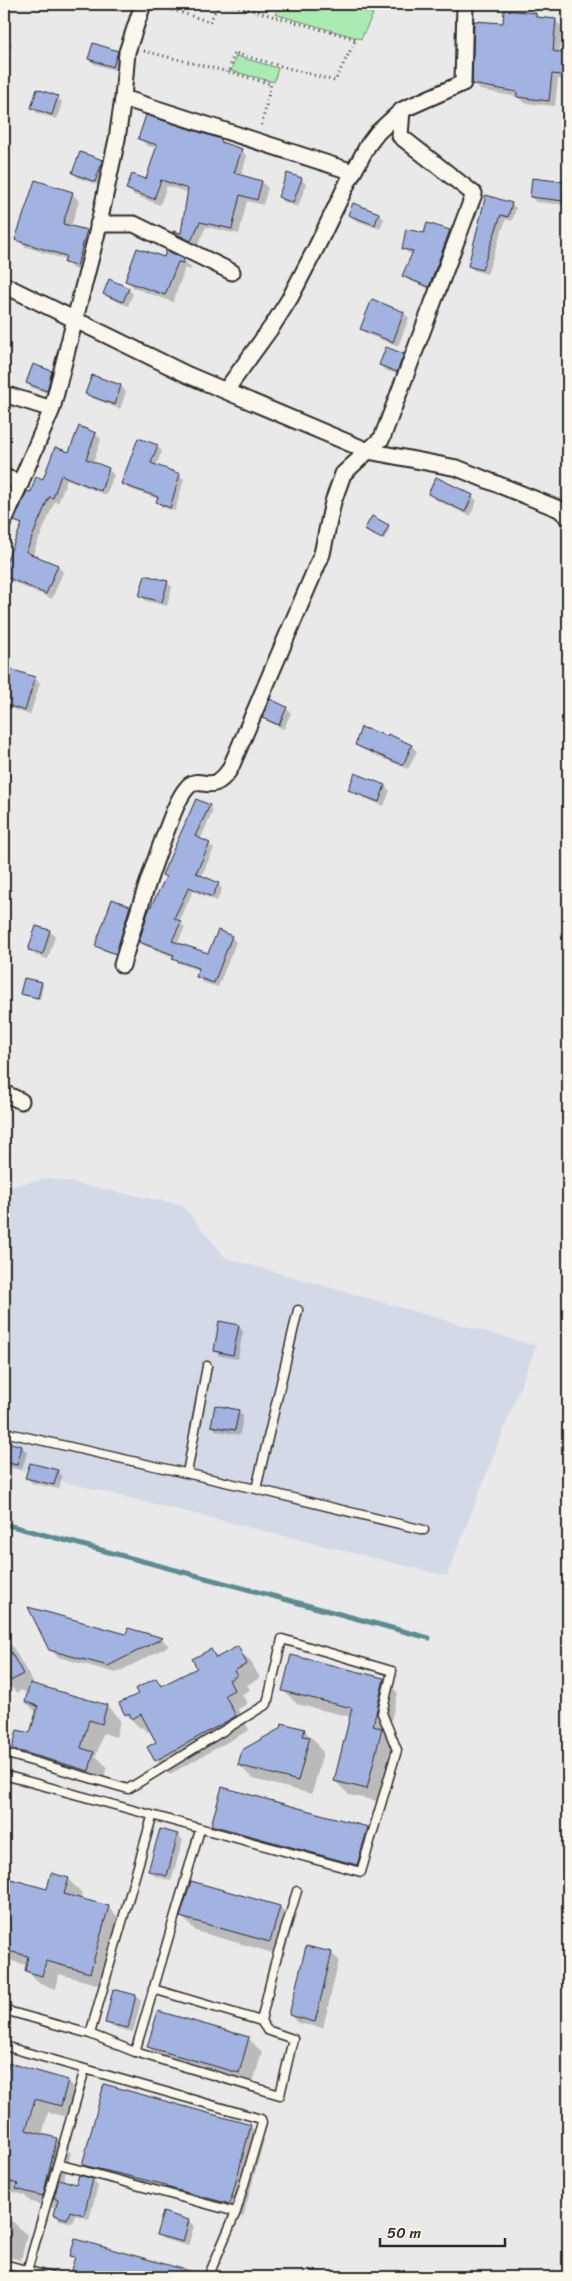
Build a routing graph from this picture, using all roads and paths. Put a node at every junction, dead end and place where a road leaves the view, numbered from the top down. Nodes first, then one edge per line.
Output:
1 (143, 4) edge
2 (155, 4) edge
3 (218, 4) edge
4 (229, 4) edge
5 (465, 4) edge
6 (128, 48) junction
7 (229, 72) junction
8 (123, 98) junction
9 (402, 110) junction
10 (251, 127) dead end
11 (353, 172) junction
12 (98, 224) junction
13 (232, 272) dead end
14 (4, 285) edge
15 (76, 320) junction
16 (226, 390) junction
17 (4, 394) edge
18 (52, 409) junction
19 (368, 451) junction
20 (4, 477) edge
21 (21, 483) junction
22 (568, 517) edge
23 (4, 520) edge
24 (122, 966) dead end
25 (4, 1093) edge
26 (21, 1101) dead end
27 (298, 1310) dead end
28 (207, 1366) dead end
29 (4, 1432) edge
30 (187, 1473) junction
31 (256, 1489) junction
32 (424, 1530) dead end
33 (4, 1753) edge
34 (4, 1775) edge
35 (152, 1816) junction
36 (200, 1830) junction
37 (297, 1892) dead end
38 (153, 1989) junction
39 (4, 2010) edge
40 (261, 2021) junction
41 (90, 2034) junction
42 (4, 2046) edge
43 (135, 2052) junction
44 (85, 2069) junction
45 (58, 2164) junction
46 (236, 2212) junction
47 (4, 2264) edge
48 (28, 2271) junction
49 (50, 2277) edge
50 (208, 2277) edge

1 - 6 street
2 - 3 path
4 - 7 path
5 - 9 street
6 - 7 path
6 - 8 street
7 - 10 path
8 - 11 street
8 - 12 street
9 - 11 street
9 - 19 street
11 - 16 street
12 - 13 street
12 - 15 street
14 - 15 street
15 - 16 street
15 - 18 street
16 - 19 street
17 - 18 street
18 - 21 street
19 - 22 street
19 - 24 street
20 - 21 street
21 - 23 street
25 - 26 street
27 - 31 lane
28 - 30 lane
29 - 30 lane
30 - 31 lane
31 - 32 lane
33 - 36 lane
34 - 35 lane
35 - 36 lane
35 - 41 lane
36 - 38 lane
37 - 40 lane
38 - 40 lane
38 - 43 lane
39 - 41 lane
40 - 43 lane
41 - 43 lane
42 - 44 lane
44 - 45 lane
44 - 46 lane
45 - 46 lane
45 - 48 lane
46 - 50 lane
47 - 48 lane
48 - 49 lane

